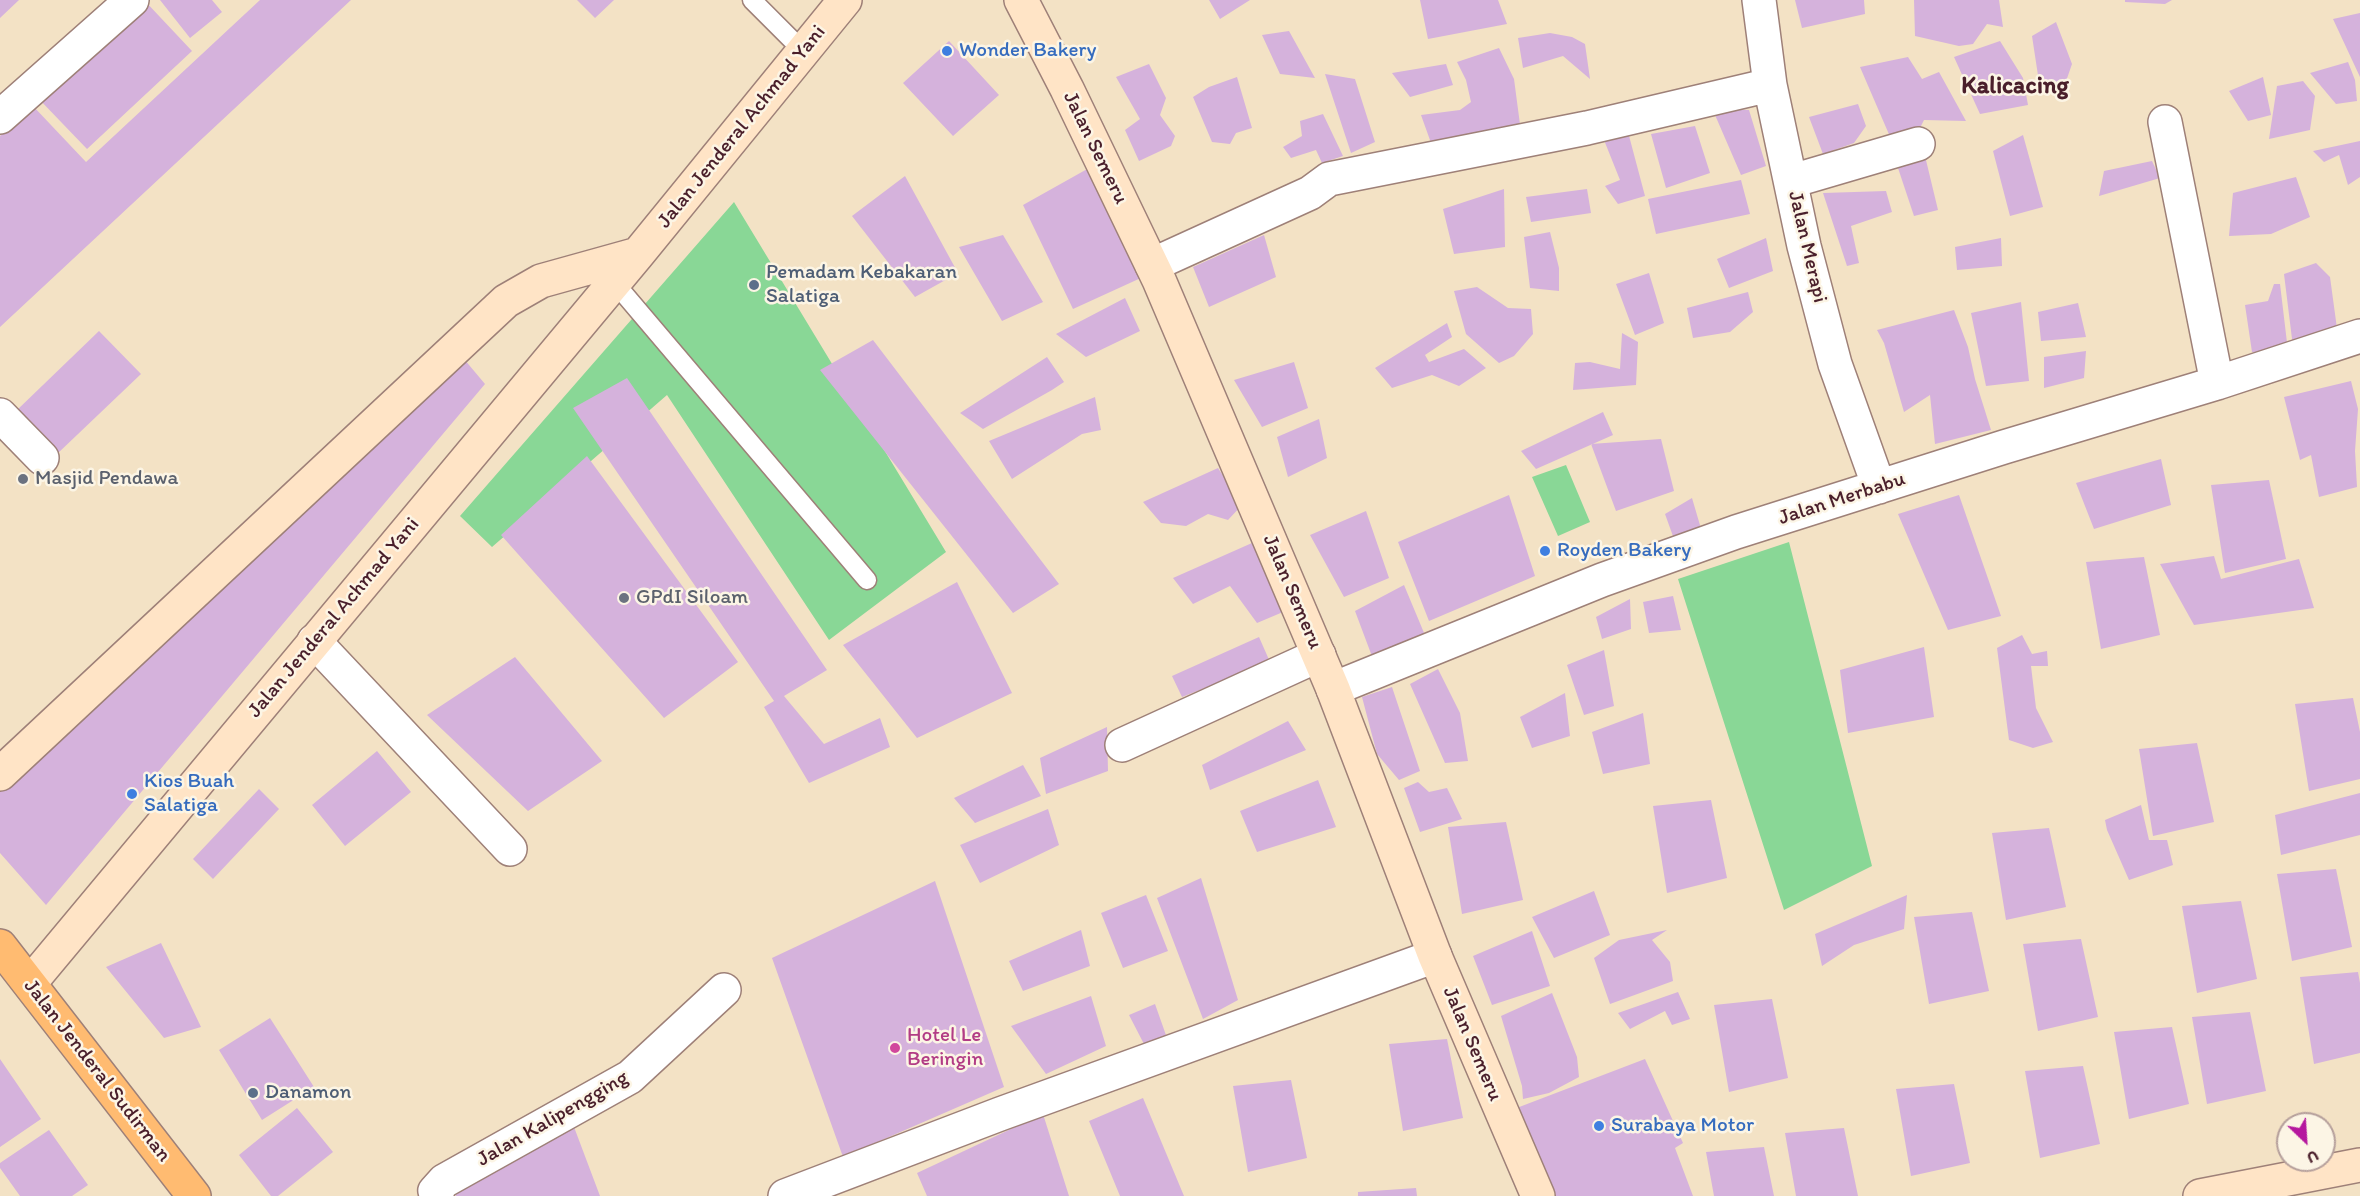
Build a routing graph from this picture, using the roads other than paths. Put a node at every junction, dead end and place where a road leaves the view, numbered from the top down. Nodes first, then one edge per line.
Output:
1 (132, 0) edge
2 (752, 0) edge
3 (845, 0) edge
4 (1021, 0) edge
5 (1760, 0) edge
6 (804, 52) junction
7 (1770, 85) junction
8 (0, 117) edge
9 (2165, 122) dead end
10 (1918, 144) dead end
11 (1792, 181) junction
12 (638, 254) junction
13 (1152, 265) junction
14 (614, 282) junction
15 (2360, 336) edge
16 (2217, 383) junction
17 (0, 415) edge
18 (42, 458) dead end
19 (1878, 488) junction
20 (867, 580) dead end
21 (314, 641) junction
22 (1319, 656) junction
23 (1333, 689) junction
24 (1122, 745) dead end
25 (0, 774) edge
26 (510, 849) dead end
27 (0, 946) edge
28 (1435, 956) junction
29 (39, 972) junction
30 (724, 990) dead end
31 (2360, 1166) edge
32 (194, 1196) edge
33 (437, 1196) edge
34 (785, 1196) edge
35 (1538, 1196) edge
36 (2200, 1196) edge

1 - 8 street
2 - 6 lane
3 - 6 main road, Jalan Jenderal Achmad Yani
4 - 13 main road, Jalan Semeru
5 - 7 street, Jalan Merapi
6 - 12 main road, Jalan Jenderal Achmad Yani
7 - 11 street, Jalan Merapi
7 - 13 street
9 - 16 street
10 - 11 street
11 - 19 street, Jalan Merapi
12 - 14 main road, Jalan Jenderal Achmad Yani
12 - 25 main road
13 - 22 main road, Jalan Semeru
14 - 20 lane
14 - 21 main road, Jalan Jenderal Achmad Yani
15 - 16 street, Jalan Merbabu
16 - 19 street, Jalan Merbabu
17 - 18 street
19 - 23 street, Jalan Merbabu
21 - 26 street
21 - 29 main road, Jalan Jenderal Achmad Yani
22 - 23 main road, Jalan Semeru
22 - 24 street
23 - 28 main road, Jalan Semeru
27 - 29 main road, Jalan Jenderal Sudirman
28 - 34 street
28 - 35 main road, Jalan Semeru
29 - 32 main road, Jalan Jenderal Sudirman
30 - 33 street, Jalan Kalipengging
31 - 36 main road

